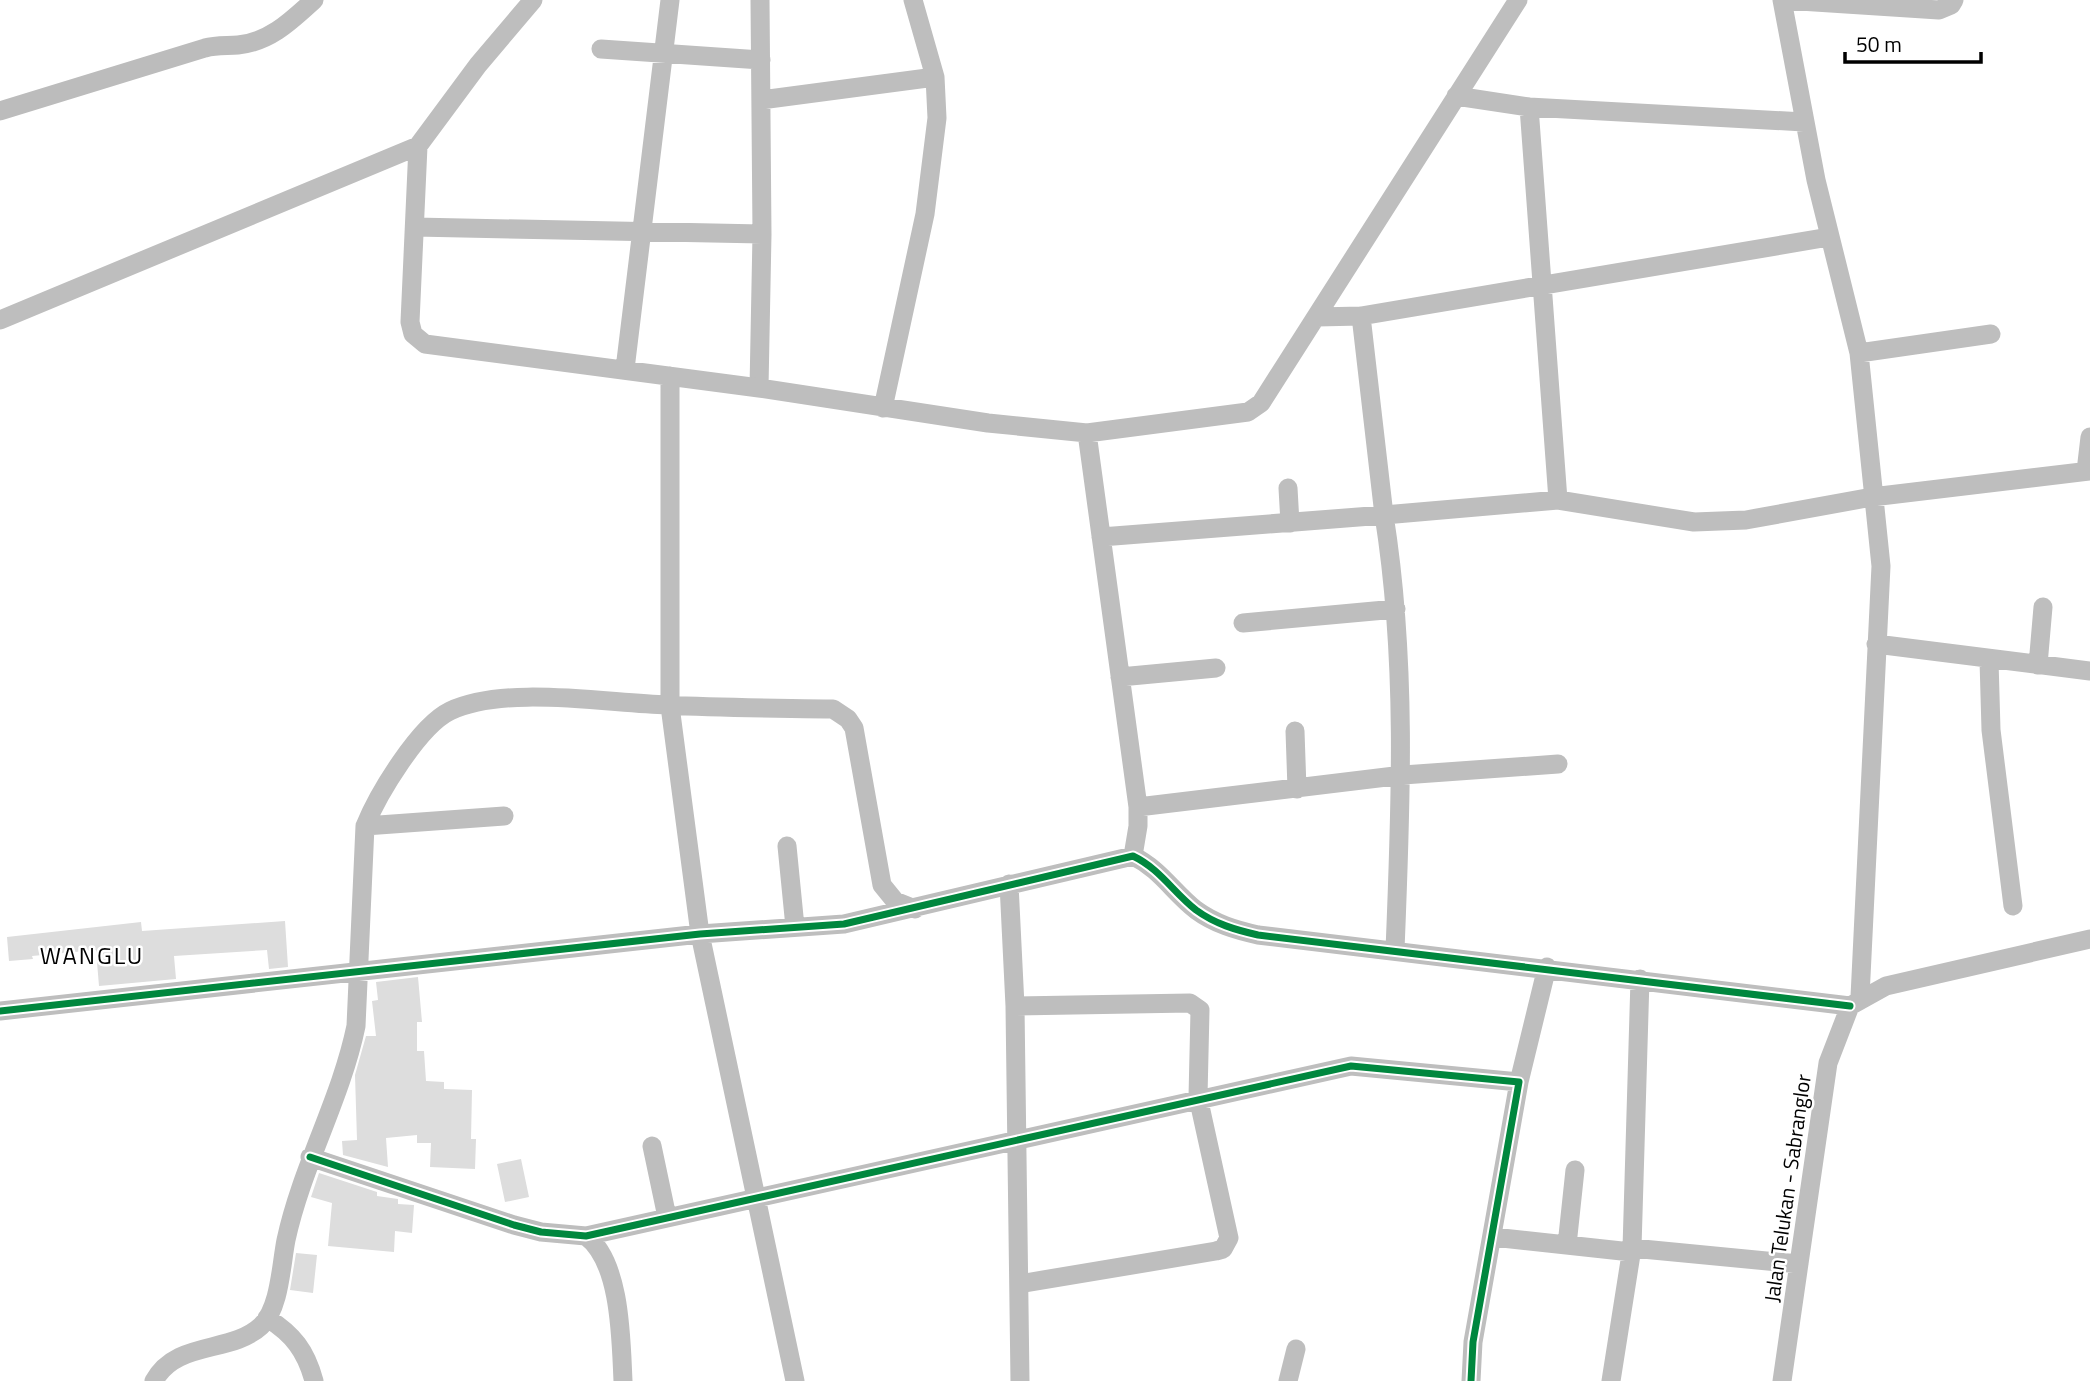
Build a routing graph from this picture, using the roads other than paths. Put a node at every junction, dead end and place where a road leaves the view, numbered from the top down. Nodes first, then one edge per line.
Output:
1 (533, 0) edge
2 (670, 0) edge
3 (760, 0) edge
4 (913, 0) edge
5 (1518, 0) edge
6 (1783, 0) edge
7 (1954, 0) edge
8 (601, 49) dead end
9 (663, 53) junction
10 (761, 60) junction
11 (935, 78) junction
12 (1456, 96) junction
13 (761, 100) junction
14 (1529, 107) junction
15 (1804, 122) junction
16 (418, 146) junction
17 (415, 227) junction
18 (642, 230) junction
19 (762, 234) junction
20 (1829, 237) junction
21 (1544, 285) junction
22 (1361, 316) junction
23 (1317, 317) junction
24 (0, 320) edge
25 (1991, 334) dead end
26 (1859, 354) junction
27 (625, 369) junction
28 (670, 376) junction
29 (759, 388) junction
30 (883, 408) junction
31 (1087, 433) junction
32 (2090, 437) edge
33 (2088, 471) edge
34 (1288, 488) dead end
35 (1872, 497) junction
36 (1558, 500) junction
37 (1384, 515) junction
38 (1290, 523) junction
39 (1101, 537) junction
40 (2043, 607) dead end
41 (1396, 609) junction
42 (1243, 623) dead end
43 (1876, 644) junction
44 (1989, 660) junction
45 (2038, 665) junction
46 (1216, 668) dead end
47 (2090, 671) edge
48 (1120, 677) junction
49 (670, 706) junction
50 (1295, 731) dead end
51 (1558, 764) dead end
52 (1403, 775) junction
53 (1297, 789) junction
54 (1138, 807) junction
55 (504, 816) dead end
56 (365, 826) junction
57 (787, 846) dead end
58 (1133, 856) junction
59 (1009, 884) junction
60 (2013, 906) dead end
61 (915, 909) junction
62 (795, 927) junction
63 (700, 934) junction
64 (2090, 940) edge
65 (1395, 950) junction
66 (1557, 969) junction
67 (357, 972) junction
68 (1640, 979) junction
69 (1855, 1002) junction
70 (1016, 1006) junction
71 (0, 1011) edge
72 (1519, 1082) junction
73 (1198, 1097) junction
74 (1016, 1141) junction
75 (652, 1146) dead end
76 (310, 1157) junction
77 (1575, 1170) dead end
78 (758, 1199) junction
79 (667, 1217) junction
80 (586, 1236) junction
81 (1493, 1237) junction
82 (1567, 1245) junction
83 (1631, 1250) junction
84 (1799, 1264) junction
85 (1019, 1284) junction
86 (267, 1318) junction
87 (1296, 1349) dead end
88 (154, 1381) edge
89 (314, 1381) edge
90 (623, 1381) edge
91 (795, 1381) edge
92 (1020, 1381) edge
93 (1288, 1381) edge
94 (1471, 1381) edge
95 (1611, 1381) edge
96 (1782, 1381) edge

1 - 16 street
2 - 9 street
3 - 10 street
4 - 11 street
5 - 12 street
6 - 7 street
6 - 15 street, Jalan Telukan - Sabranglor
8 - 9 street
9 - 10 street
9 - 18 street
10 - 13 street
11 - 13 street
11 - 30 street
12 - 14 street
12 - 23 street
13 - 19 street
14 - 15 street
14 - 21 street
15 - 20 street, Jalan Telukan - Sabranglor
16 - 17 street
16 - 24 street
17 - 18 street
17 - 27 street
18 - 19 street
18 - 27 street
19 - 29 street
20 - 21 street
20 - 26 street, Jalan Telukan - Sabranglor
21 - 22 street
21 - 36 street
22 - 23 street
22 - 37 street
23 - 31 street
25 - 26 street
26 - 35 street, Jalan Telukan - Sabranglor
27 - 28 street
28 - 29 street
28 - 49 street
29 - 30 street
30 - 31 street
31 - 39 street
32 - 33 street
33 - 35 street
34 - 38 street
35 - 36 street
35 - 43 street, Jalan Telukan - Sabranglor
36 - 37 street
37 - 38 street
37 - 41 street
38 - 39 street
39 - 48 street
40 - 45 street
41 - 42 street
41 - 52 street
43 - 44 street
43 - 69 street, Jalan Telukan - Sabranglor
44 - 45 street
44 - 60 street
45 - 47 street
46 - 48 street
48 - 54 street
49 - 56 street
49 - 61 street
49 - 63 street
50 - 53 street
51 - 52 street
52 - 53 street
52 - 65 street
53 - 54 street
54 - 58 street
55 - 56 street
56 - 67 street
57 - 62 street
58 - 59 street
58 - 65 street
59 - 61 street
59 - 70 street
61 - 62 street
62 - 63 street
63 - 67 street
63 - 78 street
64 - 69 street
65 - 66 street
66 - 68 street
66 - 72 street
67 - 71 street
67 - 76 street
68 - 69 street
68 - 83 street
69 - 84 street, Jalan Telukan - Sabranglor
70 - 73 street
70 - 74 street
72 - 73 street
72 - 81 street
73 - 74 street
73 - 85 street
74 - 78 street
74 - 85 street
75 - 79 street
76 - 80 street
76 - 86 street
77 - 82 street
78 - 79 street
78 - 91 street
79 - 80 street
80 - 90 street
81 - 82 street
81 - 94 street
82 - 83 street
83 - 84 street
83 - 95 street
84 - 96 street, Jalan Telukan - Sabranglor
85 - 92 street
86 - 88 street
86 - 89 street
87 - 93 street

